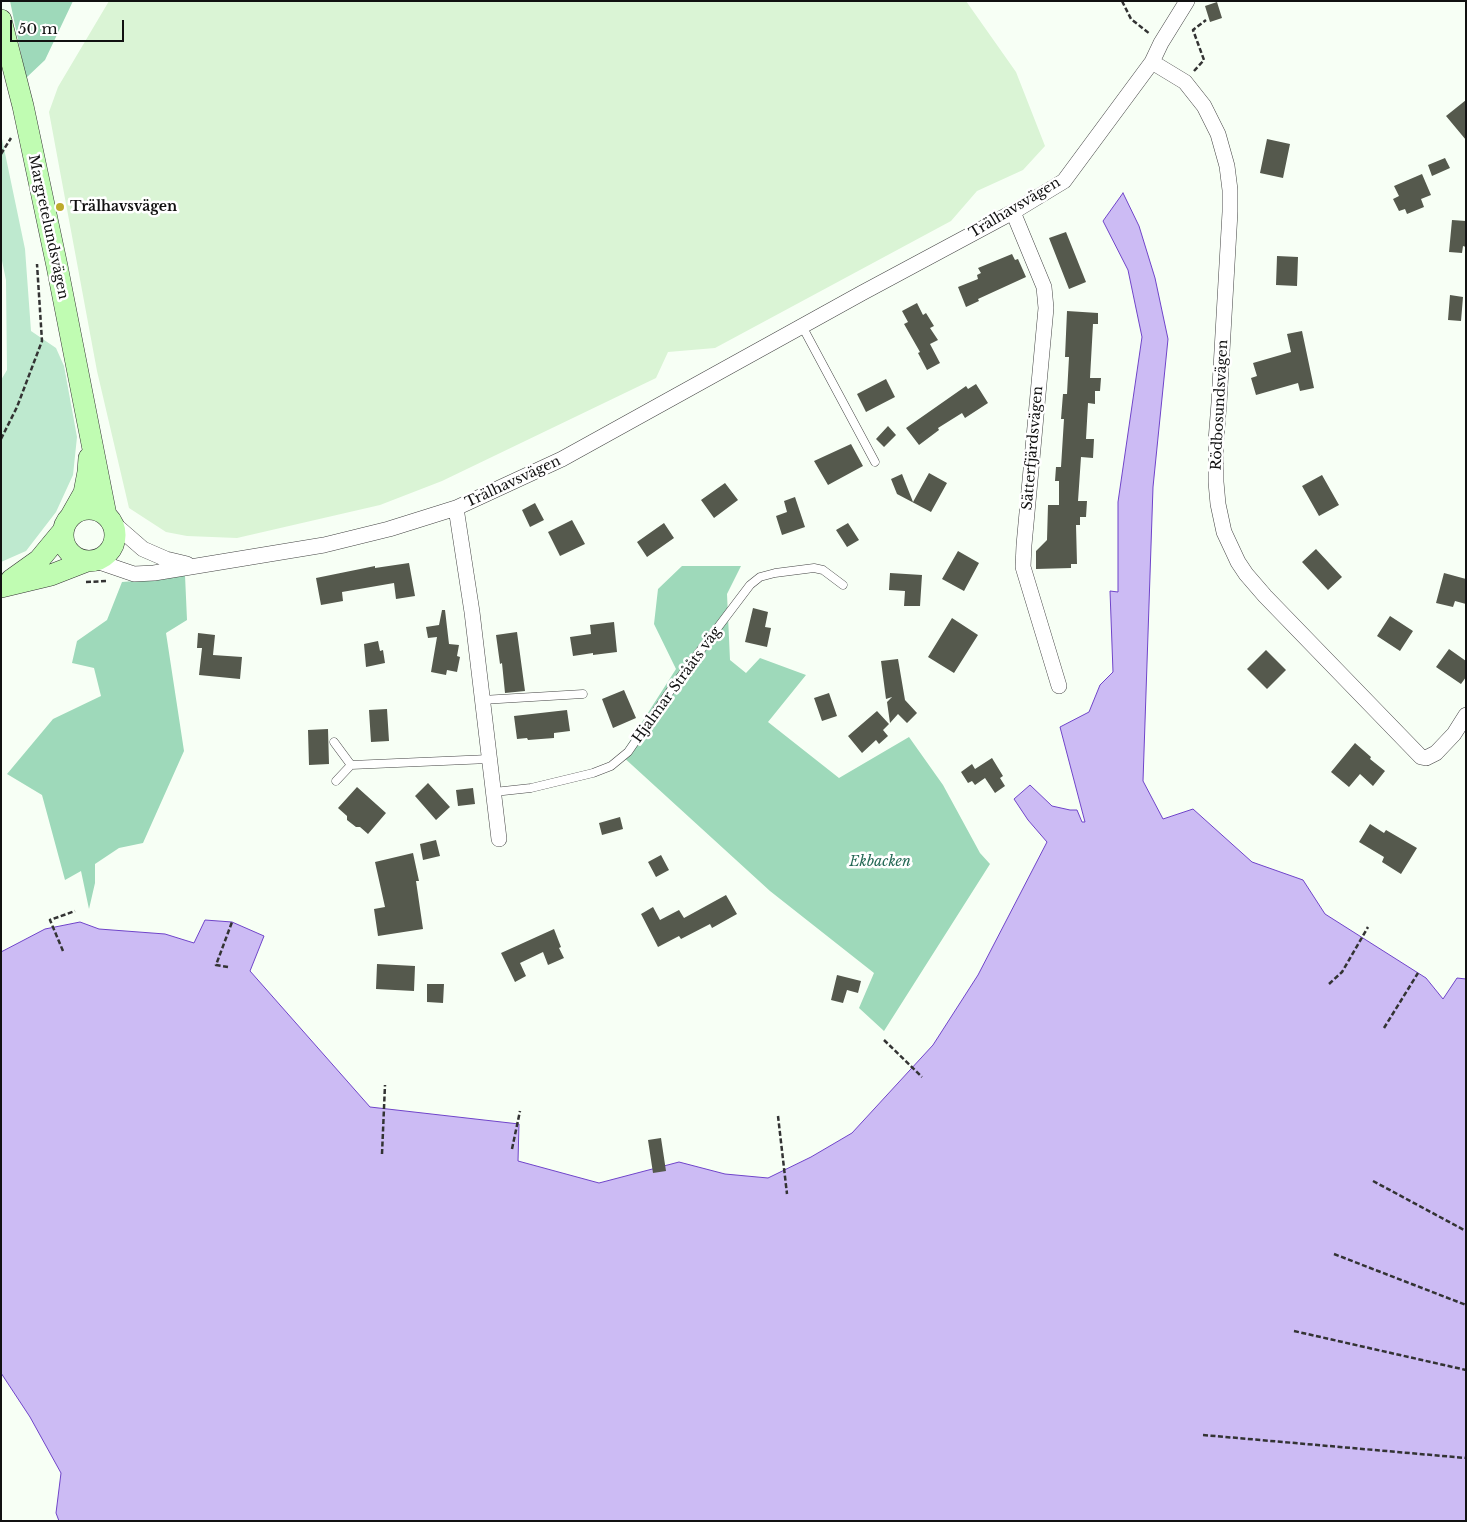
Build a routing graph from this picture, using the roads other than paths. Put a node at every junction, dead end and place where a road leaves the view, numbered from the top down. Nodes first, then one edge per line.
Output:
1 (1187, 1) edge
2 (1, 20) edge
3 (1152, 62) junction
4 (1012, 212) junction
5 (802, 326) junction
6 (91, 436) junction
7 (875, 462) dead end
8 (456, 508) junction
9 (109, 519) junction
10 (67, 523) junction
11 (91, 561) junction
12 (196, 566) junction
13 (843, 585) dead end
14 (1, 587) edge
15 (1059, 686) dead end
16 (583, 694) dead end
17 (482, 700) junction
18 (1466, 715) edge
19 (334, 742) dead end
20 (489, 759) junction
21 (351, 765) junction
22 (336, 781) dead end
23 (494, 792) junction
24 (499, 839) dead end

1 - 3 street, Trälhavsvägen
2 - 6 street, Margretelundsvägen
3 - 4 street, Trälhavsvägen
3 - 18 street, Rödbosundsvägen
4 - 5 street, Trälhavsvägen
4 - 15 street, Sätterfjärdsvägen
5 - 7 lane
5 - 8 street, Trälhavsvägen
6 - 9 street, Margretelundsvägen
6 - 10 street, Margretelundsvägen
8 - 12 street, Trälhavsvägen
8 - 17 street
9 - 10 street
9 - 11 street
9 - 12 street, Trälhavsvägen
10 - 11 street
10 - 14 street, Margretelundsvägen
11 - 12 street, Trälhavsvägen
11 - 14 street, Margretelundsvägen
13 - 23 lane, Hjalmar Strååts väg
16 - 17 lane
17 - 20 street
19 - 21 lane
20 - 21 lane
20 - 23 street
21 - 22 lane
23 - 24 street

